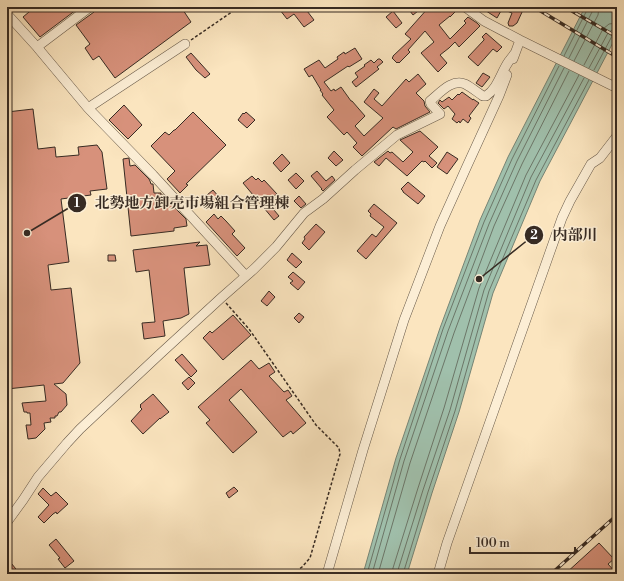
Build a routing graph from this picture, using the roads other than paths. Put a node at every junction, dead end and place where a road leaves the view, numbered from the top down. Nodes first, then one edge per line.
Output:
1 (90, 7) edge
2 (466, 7) edge
3 (7, 14) edge
4 (525, 42) junction
5 (185, 44) road end
6 (36, 47) junction
7 (515, 53) junction
8 (617, 88) edge
9 (88, 108) junction
10 (617, 136) edge
11 (246, 276) junction
12 (7, 522) edge
13 (327, 574) edge
14 (438, 574) edge

1 - 6 street
2 - 4 street
3 - 6 street
4 - 7 street
4 - 8 street
5 - 9 street
6 - 9 street
7 - 11 street
7 - 13 street
9 - 11 street
10 - 14 street
11 - 12 street

